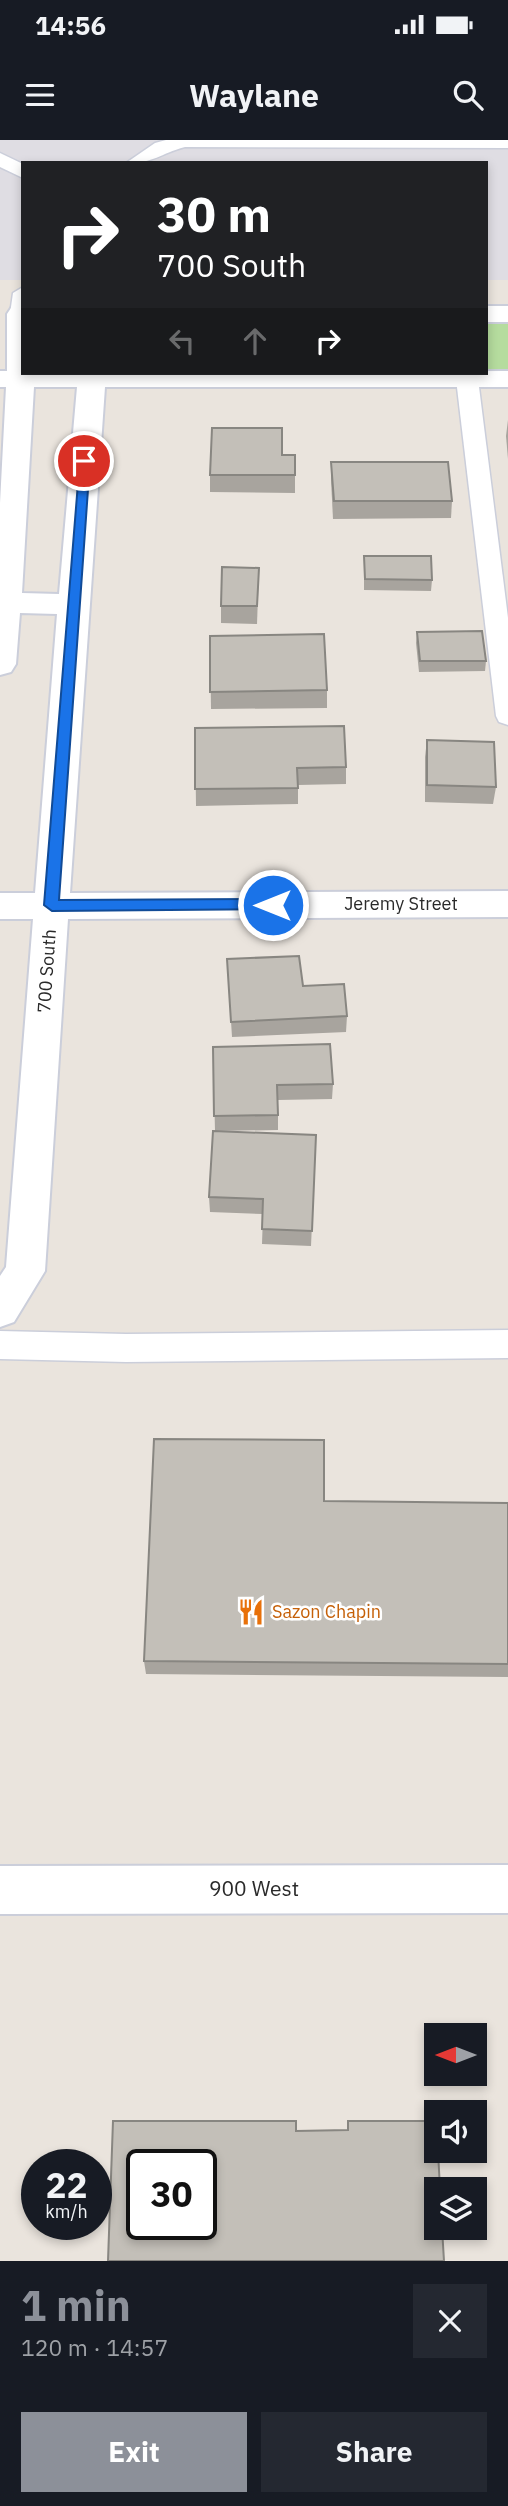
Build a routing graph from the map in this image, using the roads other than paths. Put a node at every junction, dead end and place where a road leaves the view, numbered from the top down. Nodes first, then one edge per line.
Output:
1 (480, 141) edge
2 (508, 142) edge
3 (0, 159) edge
4 (138, 161) edge
5 (21, 171) edge
6 (16, 308) edge
7 (488, 314) edge
8 (508, 314) edge
9 (92, 376) edge
10 (11, 378) edge
11 (467, 379) junction
12 (508, 379) edge
13 (6, 603) junction
14 (74, 604) junction
15 (503, 627) edge
16 (0, 664) edge
17 (508, 716) edge
18 (508, 904) edge
19 (52, 905) junction
20 (0, 906) edge
21 (0, 1310) edge
22 (508, 1344) edge
23 (0, 1345) edge
24 (508, 1889) edge
25 (0, 1890) edge

1 - 2 lane
1 - 4 lane
3 - 5 lane
6 - 10 street
7 - 8 street
9 - 10 street
9 - 11 street
9 - 14 street, 700 South
10 - 13 street
11 - 12 street
11 - 15 lane
13 - 14 street
13 - 16 street
14 - 19 street, 700 South
15 - 17 lane
18 - 19 street, Jeremy Street
19 - 20 street, Jeremy Street
19 - 21 street, 700 South
22 - 23 lane
24 - 25 street, 900 West

